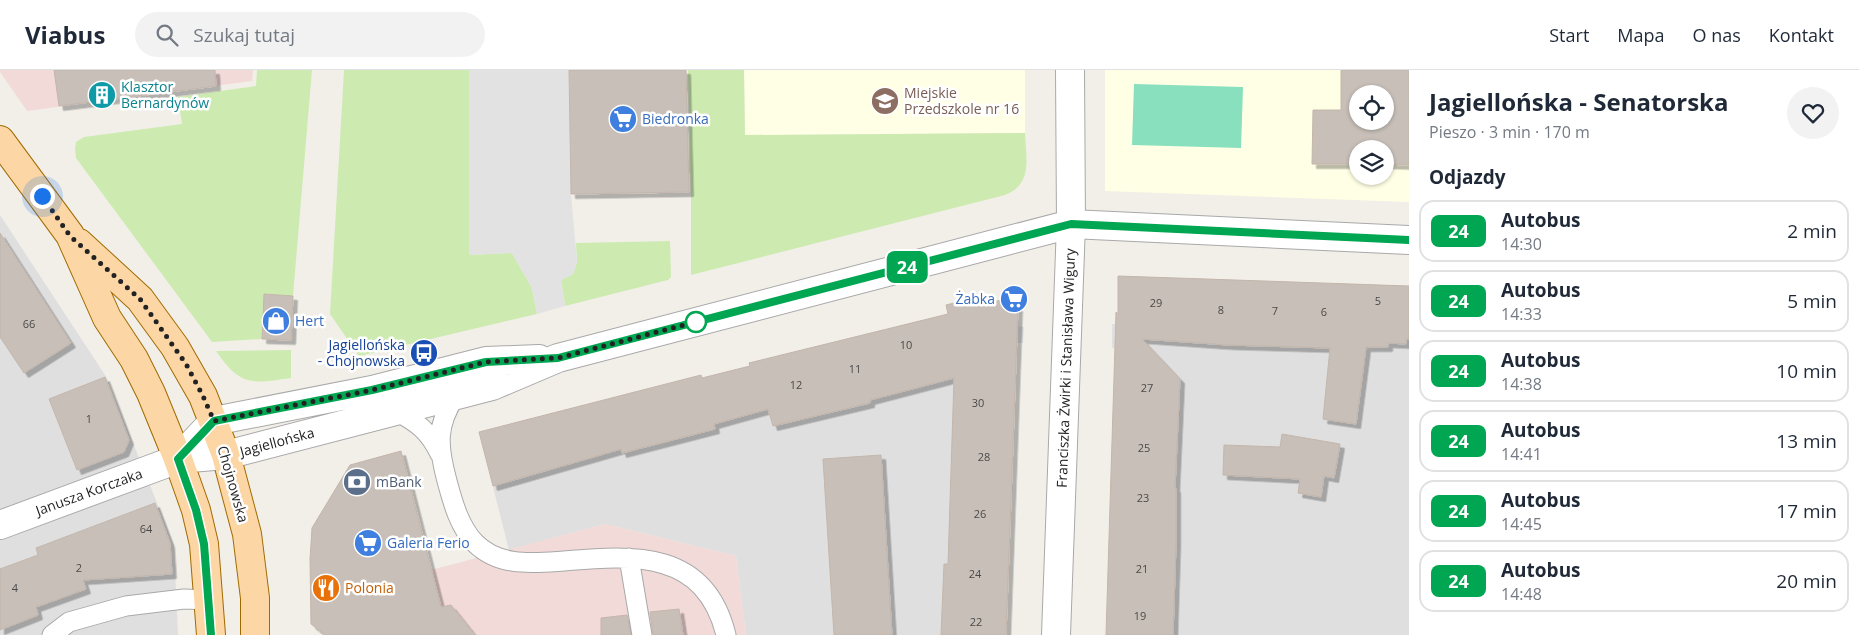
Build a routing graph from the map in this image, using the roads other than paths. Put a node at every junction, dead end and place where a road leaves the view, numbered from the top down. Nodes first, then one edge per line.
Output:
1 (1070, 70) edge
2 (0, 140) edge
3 (1071, 224) junction
4 (70, 236) junction
5 (1409, 240) edge
6 (558, 358) junction
7 (456, 395) junction
8 (396, 411) junction
9 (214, 421) junction
10 (440, 455) junction
11 (226, 456) junction
12 (178, 459) junction
13 (0, 525) edge
14 (629, 558) junction
15 (210, 600) junction
16 (52, 635) edge
17 (211, 635) edge
18 (255, 635) edge
19 (642, 635) edge
20 (726, 635) edge
21 (1056, 635) edge

1 - 3 street, Franciszka Żwirki i Stanisława Wigury
2 - 4 main road, Chojnowska
3 - 5 street, Jagiellońska
3 - 6 street, Jagiellońska
3 - 21 street, Franciszka Żwirki i Stanisława Wigury
4 - 9 main road, Chojnowska
4 - 12 main road, Chojnowska
6 - 7 street, Jagiellońska
6 - 9 street, Jagiellońska
7 - 8 street, Jagiellońska
7 - 10 lane
8 - 10 lane
8 - 11 street, Jagiellońska
9 - 11 main road, Chojnowska
9 - 12 street
10 - 14 lane
11 - 12 street, Jagiellońska
11 - 18 main road, Chojnowska
12 - 13 street, Janusza Korczaka
12 - 15 main road, Chojnowska
14 - 19 lane
14 - 20 lane
15 - 16 lane
15 - 17 main road, Chojnowska

